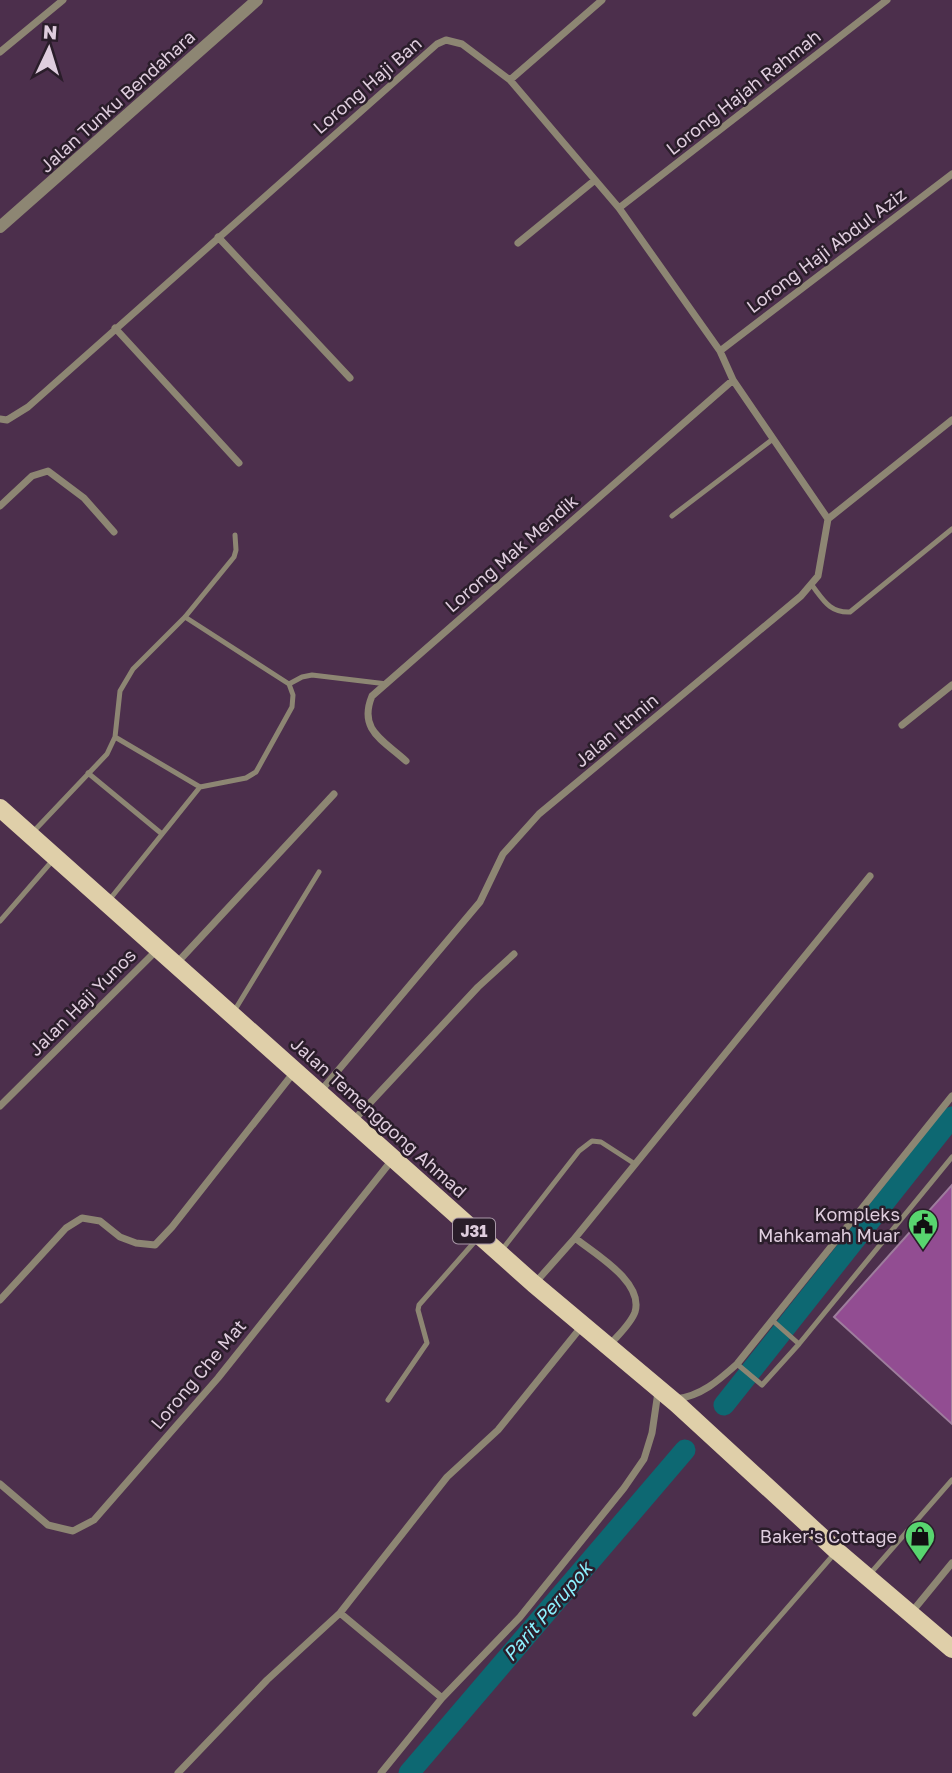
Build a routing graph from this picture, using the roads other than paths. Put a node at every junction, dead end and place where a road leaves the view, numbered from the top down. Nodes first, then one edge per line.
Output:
1 (63, 0) edge
2 (257, 0) edge
3 (602, 0) edge
4 (887, 0) edge
5 (0, 52) edge
6 (510, 80) junction
7 (952, 174) edge
8 (595, 180) junction
9 (619, 208) junction
10 (0, 228) edge
11 (218, 237) junction
12 (518, 243) dead end
13 (115, 328) junction
14 (720, 351) junction
15 (350, 378) dead end
16 (733, 380) junction
17 (0, 419) edge
18 (952, 420) edge
19 (774, 439) junction
20 (239, 463) dead end
21 (0, 506) edge
22 (672, 516) dead end
23 (828, 519) junction
24 (952, 529) edge
25 (114, 531) dead end
26 (235, 535) dead end
27 (811, 584) junction
28 (185, 617) junction
29 (289, 684) junction
30 (387, 684) junction
31 (952, 685) edge
32 (902, 725) dead end
33 (115, 737) junction
34 (406, 761) dead end
35 (88, 774) junction
36 (200, 787) junction
37 (334, 794) dead end
38 (0, 808) edge
39 (162, 834) junction
40 (30, 835) junction
41 (55, 858) junction
42 (319, 873) dead end
43 (870, 876) dead end
44 (106, 904) junction
45 (0, 921) edge
46 (157, 950) junction
47 (514, 954) dead end
48 (174, 965) junction
49 (232, 1016) junction
50 (296, 1071) junction
51 (319, 1093) junction
52 (952, 1096) edge
53 (0, 1106) edge
54 (352, 1121) junction
55 (394, 1157) junction
56 (952, 1157) edge
57 (635, 1164) junction
58 (480, 1235) junction
59 (575, 1238) junction
60 (500, 1254) junction
61 (534, 1284) junction
62 (0, 1300) edge
63 (772, 1320) junction
64 (582, 1326) junction
65 (799, 1344) junction
66 (608, 1347) junction
67 (737, 1364) junction
68 (665, 1394) junction
69 (388, 1400) dead end
70 (952, 1480) edge
71 (0, 1484) edge
72 (837, 1551) junction
73 (952, 1563) edge
74 (867, 1578) junction
75 (340, 1613) junction
76 (910, 1614) junction
77 (952, 1649) edge
78 (442, 1698) junction
79 (695, 1713) dead end
80 (178, 1773) edge
81 (381, 1773) edge

1 - 5 street
2 - 10 street, Jalan Tunku Bendahara
3 - 6 street
4 - 9 street, Lorong Hajah Rahmah
6 - 8 street, Lorong Haji Ban
6 - 11 street, Lorong Haji Ban
7 - 14 street, Lorong Haji Abdul Aziz
8 - 9 street, Lorong Haji Ban
8 - 12 street
9 - 14 street, Lorong Haji Ban
11 - 13 street, Lorong Haji Ban
11 - 15 street
13 - 17 street, Lorong Haji Ban
13 - 20 street
14 - 16 street, Lorong Haji Ban
16 - 19 street, Lorong Haji Ban
16 - 30 street, Lorong Mak Mendik
18 - 23 street
19 - 22 lane
19 - 23 street, Lorong Haji Ban
21 - 25 street
23 - 27 street, Jalan Ithnin
24 - 27 lane
26 - 28 lane
27 - 51 street, Jalan Ithnin
28 - 29 lane
28 - 33 lane
29 - 30 lane
29 - 36 lane
30 - 34 street, Lorong Mak Mendik
31 - 32 street
33 - 35 lane
33 - 36 lane
35 - 39 lane
35 - 40 lane
36 - 39 lane
37 - 48 street
38 - 40 main road, Jalan Temenggong Ahmad / J31
39 - 44 lane
40 - 41 main road, Jalan Temenggong Ahmad / J31
41 - 44 main road, Jalan Temenggong Ahmad / J31
41 - 45 lane
42 - 49 lane
43 - 57 street
44 - 46 main road, Jalan Temenggong Ahmad / J31
46 - 48 main road, Jalan Temenggong Ahmad / J31
46 - 53 street, Jalan Haji Yunos
47 - 54 street
48 - 49 main road, Jalan Temenggong Ahmad / J31
49 - 50 main road, Jalan Temenggong Ahmad / J31
50 - 51 main road, Jalan Temenggong Ahmad / J31
50 - 62 street
51 - 54 main road, Jalan Temenggong Ahmad / J31
52 - 63 street
54 - 55 main road, Jalan Temenggong Ahmad / J31
55 - 58 main road, Jalan Temenggong Ahmad / J31
55 - 71 street, Lorong Che Mat
56 - 65 lane
57 - 59 street
57 - 60 lane
58 - 60 main road, Jalan Temenggong Ahmad / J31
58 - 69 lane
59 - 61 street
59 - 66 street
60 - 61 main road, Jalan Temenggong Ahmad / J31
61 - 64 main road, Jalan Temenggong Ahmad / J31
63 - 65 lane
63 - 67 street
64 - 66 main road, Jalan Temenggong Ahmad / J31
64 - 75 street
65 - 67 lane
66 - 68 main road, Jalan Temenggong Ahmad / J31
67 - 68 street
68 - 72 main road, Jalan Temenggong Ahmad / J31
68 - 78 street
70 - 74 lane
72 - 74 main road, Jalan Temenggong Ahmad / J31
72 - 79 lane
73 - 76 street
74 - 76 main road, Jalan Temenggong Ahmad / J31
75 - 78 street
75 - 80 street
76 - 77 main road, Jalan Temenggong Ahmad / J31
78 - 81 street

